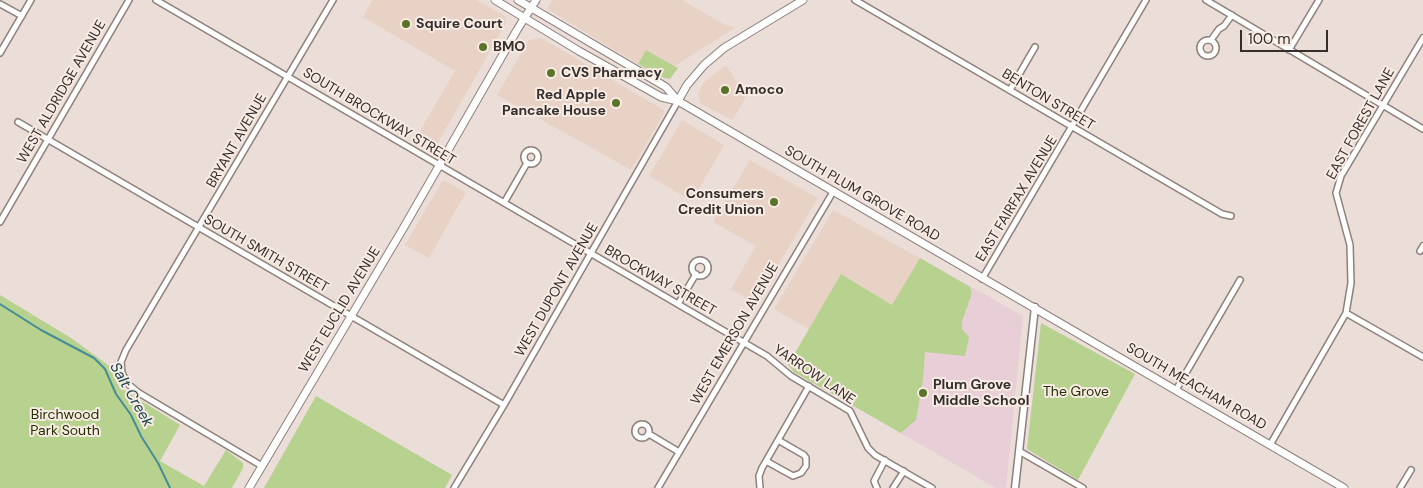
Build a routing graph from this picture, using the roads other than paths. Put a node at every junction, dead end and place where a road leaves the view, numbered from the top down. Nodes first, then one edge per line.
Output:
1 (31, 0) edge
2 (128, 0) edge
3 (156, 0) edge
4 (333, 0) edge
5 (494, 0) edge
6 (518, 0) edge
7 (536, 0) edge
8 (803, 0) edge
9 (855, 0) edge
10 (1146, 0) edge
11 (1206, 0) edge
12 (1319, 0) edge
13 (0, 4) edge
14 (532, 8) junction
15 (1232, 15) junction
16 (22, 16) junction
17 (526, 19) junction
18 (1423, 38) edge
19 (1211, 40) dead end
20 (1035, 47) dead end
21 (1289, 50) junction
22 (0, 53) edge
23 (288, 76) junction
24 (1010, 90) junction
25 (678, 101) junction
26 (1383, 106) junction
27 (18, 122) dead end
28 (1072, 127) junction
29 (1423, 129) edge
30 (48, 139) junction
31 (527, 163) dead end
32 (439, 165) junction
33 (833, 192) junction
34 (504, 203) junction
35 (1231, 216) dead end
36 (0, 222) edge
37 (199, 228) junction
38 (591, 254) junction
39 (696, 274) dead end
40 (982, 279) junction
41 (1240, 280) dead end
42 (678, 304) junction
43 (1035, 307) junction
44 (1346, 313) junction
45 (351, 316) junction
46 (743, 342) junction
47 (1423, 357) edge
48 (809, 386) junction
49 (1176, 390) junction
50 (504, 405) junction
51 (649, 434) dead end
52 (778, 440) junction
53 (1270, 445) junction
54 (1019, 451) junction
55 (679, 452) junction
56 (766, 460) junction
57 (885, 460) junction
58 (262, 466) junction
59 (1411, 470) dead end
60 (904, 471) junction
61 (249, 488) edge
62 (454, 488) edge
63 (658, 488) edge
64 (760, 488) edge
65 (877, 488) edge
66 (893, 488) edge
67 (932, 488) edge
68 (1015, 488) edge
69 (1083, 488) edge
70 (1344, 488) edge
71 (1400, 488) edge

1 - 16 street
2 - 30 street, WEST ALDRIDGE AVENUE
3 - 23 street, SOUTH BROCKWAY STREET
4 - 23 street, BRYANT AVENUE
5 - 17 main road, SOUTH PLUM GROVE ROAD
6 - 14 main road, SOUTH PLUM GROVE ROAD
7 - 14 main road, WEST EUCLID AVENUE
8 - 25 main road
9 - 24 street, BENTON STREET
10 - 28 street, EAST FAIRFAX AVENUE
11 - 15 street
12 - 21 street
13 - 16 street
14 - 17 main road, WEST EUCLID AVENUE
14 - 25 main road, SOUTH PLUM GROVE ROAD
15 - 19 street
15 - 21 street
16 - 22 street
17 - 25 main road, SOUTH PLUM GROVE ROAD
17 - 32 main road, WEST EUCLID AVENUE
18 - 26 street, EAST FOREST LANE
20 - 24 street
21 - 26 street
23 - 32 street, SOUTH BROCKWAY STREET
23 - 37 street, BRYANT AVENUE
24 - 28 street, BENTON STREET
25 - 33 main road, SOUTH PLUM GROVE ROAD
25 - 38 street, WEST DUPONT AVENUE
26 - 29 street
26 - 44 street, EAST FOREST LANE
27 - 30 street, SOUTH SMITH STREET
28 - 35 street, BENTON STREET
28 - 40 street, EAST FAIRFAX AVENUE
30 - 36 street, WEST ALDRIDGE AVENUE
30 - 37 street, SOUTH SMITH STREET
31 - 34 street
32 - 34 street, SOUTH BROCKWAY STREET
32 - 45 main road, WEST EUCLID AVENUE
33 - 40 main road, SOUTH PLUM GROVE ROAD
33 - 46 street, WEST EMERSON AVENUE
34 - 38 street, SOUTH BROCKWAY STREET
37 - 45 street, SOUTH SMITH STREET
37 - 58 street, BRYANT AVENUE
38 - 42 street, BROCKWAY STREET
38 - 50 street, WEST DUPONT AVENUE
39 - 42 street
40 - 43 main road, SOUTH PLUM GROVE ROAD
41 - 49 street
42 - 46 street, BROCKWAY STREET
43 - 49 main road, SOUTH MEACHAM ROAD
43 - 54 street
44 - 47 street
44 - 53 street, EAST FOREST LANE
45 - 50 street, SOUTH SMITH STREET
45 - 58 main road, WEST EUCLID AVENUE
46 - 48 street, YARROW LANE
46 - 55 street, WEST EMERSON AVENUE
48 - 52 street
48 - 57 street, YARROW LANE
49 - 53 main road, SOUTH MEACHAM ROAD
50 - 62 street, WEST DUPONT AVENUE
51 - 55 street
52 - 56 street
52 - 56 street
53 - 70 main road, SOUTH MEACHAM ROAD
54 - 68 street
54 - 69 street
55 - 63 street, WEST EMERSON AVENUE
56 - 64 street
57 - 60 street, YARROW LANE
57 - 65 street
58 - 61 main road, WEST EUCLID AVENUE
59 - 71 street
60 - 66 street
60 - 67 street, YARROW LANE

